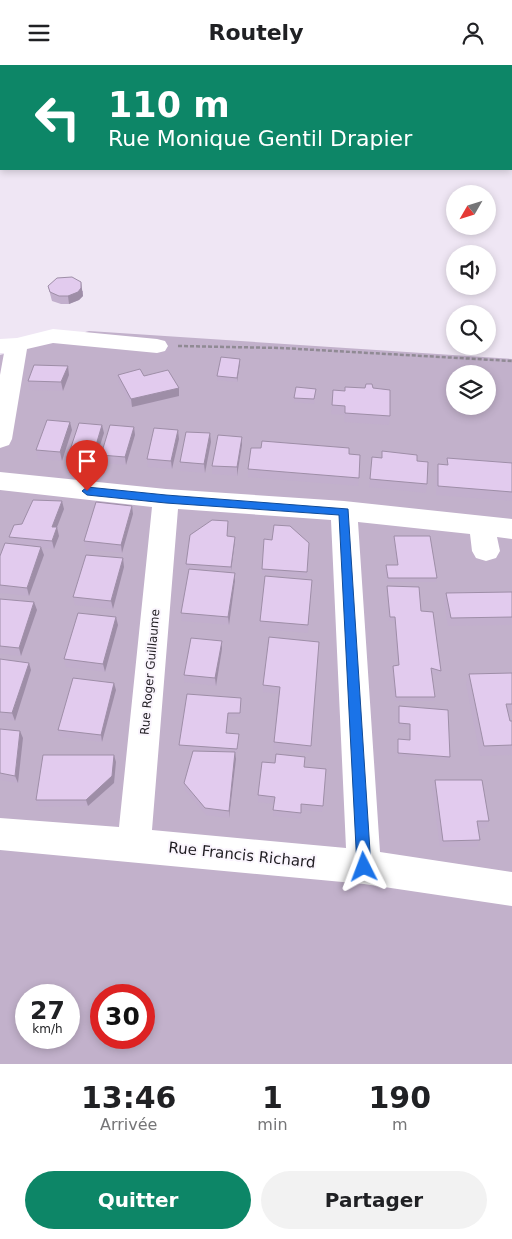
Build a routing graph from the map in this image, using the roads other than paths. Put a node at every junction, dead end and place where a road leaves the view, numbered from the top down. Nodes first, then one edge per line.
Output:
1 (8, 345) edge
2 (156, 346) road end
3 (0, 439) edge
4 (0, 481) edge
5 (166, 499) junction
6 (344, 511) junction
7 (512, 529) edge
8 (0, 834) edge
9 (134, 845) junction
10 (364, 867) junction
11 (512, 889) edge

1 - 2 street
1 - 3 street
4 - 5 street
5 - 6 street
5 - 9 street, Rue Roger Guillaume
6 - 7 street
6 - 10 street
8 - 9 street, Rue Francis Richard
9 - 10 street, Rue Francis Richard
10 - 11 street, Rue Francis Richard

